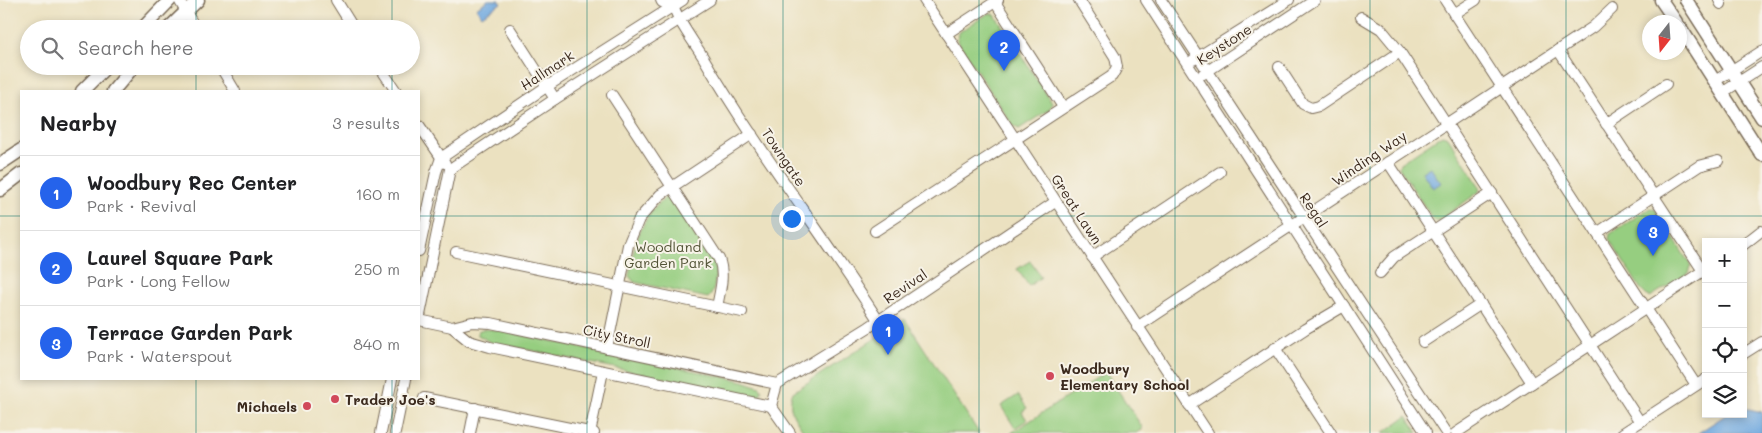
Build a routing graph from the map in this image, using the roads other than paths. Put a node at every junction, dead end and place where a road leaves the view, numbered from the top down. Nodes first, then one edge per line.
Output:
1 (170, 0) edge
2 (198, 0) edge
3 (336, 0) edge
4 (661, 0) edge
5 (683, 0) edge
6 (710, 0) edge
7 (924, 0) edge
8 (1079, 0) edge
9 (1146, 0) edge
10 (1161, 0) edge
11 (1289, 0) edge
12 (1315, 0) edge
13 (1445, 0) edge
14 (1476, 0) edge
15 (1661, 0) edge
16 (1686, 0) edge
17 (996, 1) edge
18 (672, 3) edge
19 (182, 6) edge
20 (1612, 9) dead end
21 (1454, 14) junction
22 (1671, 15) edge
23 (1361, 17) dead end
24 (151, 20) edge
25 (173, 20) edge
26 (191, 20) edge
27 (348, 20) edge
28 (680, 20) junction
29 (510, 29) dead end
30 (946, 34) junction
31 (1687, 38) edge
32 (1558, 50) junction
33 (1762, 51) edge
34 (1400, 52) junction
35 (1198, 56) junction
36 (1188, 63) junction
37 (1279, 67) dead end
38 (1762, 67) edge
39 (1208, 71) junction
40 (98, 75) edge
41 (126, 75) edge
42 (225, 75) edge
43 (385, 75) edge
44 (1735, 76) junction
45 (1198, 77) junction
46 (1716, 81) junction
47 (1666, 84) dead end
48 (546, 86) junction
49 (1502, 87) junction
50 (83, 90) edge
51 (114, 90) edge
52 (234, 90) edge
53 (395, 90) edge
54 (1722, 93) junction
55 (612, 94) dead end
56 (555, 99) junction
57 (1063, 107) junction
58 (1762, 118) edge
59 (1446, 123) junction
60 (1606, 124) junction
61 (420, 126) edge
62 (752, 134) junction
63 (1014, 139) junction
64 (20, 151) edge
65 (1762, 155) edge
66 (441, 158) junction
67 (1718, 161) dead end
68 (1388, 162) junction
69 (0, 164) edge
70 (455, 167) junction
71 (1220, 172) dead end
72 (20, 175) edge
73 (672, 186) junction
74 (0, 190) edge
75 (1492, 193) junction
76 (1654, 196) junction
77 (1055, 202) junction
78 (1304, 219) junction
79 (1293, 226) junction
80 (875, 231) dead end
81 (1761, 231) dead end
82 (1434, 232) junction
83 (1597, 233) junction
84 (1747, 242) edge
85 (420, 246) edge
86 (456, 252) dead end
87 (1092, 257) junction
88 (1702, 267) edge
89 (1702, 271) edge
90 (1380, 273) dead end
91 (620, 286) junction
92 (1481, 304) junction
93 (1344, 306) junction
94 (717, 307) junction
95 (1646, 308) junction
96 (742, 312) dead end
97 (420, 316) edge
98 (420, 320) edge
99 (878, 320) junction
100 (452, 327) junction
101 (1138, 327) junction
102 (1423, 342) dead end
103 (1762, 342) edge
104 (1591, 344) junction
105 (607, 348) junction
106 (1276, 348) junction
107 (1747, 351) edge
108 (603, 370) junction
109 (392, 380) edge
110 (406, 380) edge
111 (1702, 381) edge
112 (1532, 383) junction
113 (777, 384) junction
114 (1696, 385) junction
115 (424, 398) dead end
116 (773, 401) junction
117 (1189, 405) junction
118 (475, 408) junction
119 (1640, 422) junction
120 (381, 433) edge
121 (395, 433) edge
122 (470, 433) edge
123 (591, 433) edge
124 (790, 433) edge
125 (1208, 433) edge
126 (1331, 433) edge
127 (1426, 433) edge
128 (1446, 433) edge
129 (1456, 433) edge
130 (1623, 433) edge

1 - 24 main road
2 - 19 main road
3 - 27 street
4 - 18 street
5 - 18 street, Hallmark
6 - 28 street
7 - 30 street, Great Lawn
8 - 57 street
9 - 36 street, Regal
10 - 35 street, Regal
11 - 35 street, Keystone
12 - 39 street, Keystone
13 - 21 street
14 - 21 street
15 - 22 main road
16 - 44 main road
17 - 30 street
17 - 57 street
18 - 28 street, Towngate
18 - 48 street, Hallmark
19 - 25 main road
19 - 26 street
20 - 32 street, Winding Way
21 - 49 street
23 - 34 street
28 - 56 street
28 - 62 street, Towngate
29 - 48 street
30 - 63 street, Great Lawn
31 - 46 main road
32 - 49 street, Winding Way
32 - 60 street
33 - 44 street
34 - 37 street
34 - 59 street
35 - 36 street, Keystone
35 - 39 street, Regal
36 - 45 street, Regal
38 - 44 street
39 - 45 street, Keystone
39 - 78 street, Regal
40 - 50 main road
41 - 51 main road
42 - 52 street
43 - 53 street
44 - 46 street
44 - 54 street
44 - 58 main road
45 - 79 street, Regal
46 - 54 main road
47 - 60 street
48 - 56 street
48 - 66 street, Hallmark
49 - 59 street, Winding Way
49 - 83 street
54 - 65 main road
55 - 73 street
56 - 70 street
57 - 63 street
59 - 68 street, Winding Way
59 - 75 street
60 - 76 street
61 - 66 street
62 - 73 street
62 - 99 street, Towngate
63 - 77 street, Great Lawn
63 - 80 street
64 - 69 main road
66 - 70 street
66 - 85 street
67 - 76 street
68 - 78 street, Winding Way
68 - 82 street
70 - 97 street
71 - 87 street
72 - 74 main road
73 - 91 street
73 - 94 street
75 - 82 street
75 - 104 street
76 - 83 street
76 - 88 street
77 - 87 street, Great Lawn
77 - 99 street, Revival
78 - 79 street, Winding Way
78 - 128 street, Regal
79 - 93 street, Regal
79 - 101 street, Winding Way
81 - 84 street
82 - 90 street
82 - 92 street
83 - 95 street
86 - 91 street
87 - 101 street, Great Lawn
89 - 95 street
91 - 94 street
91 - 105 street
92 - 102 street
92 - 112 street
93 - 106 street
93 - 127 street, Regal
94 - 96 street
95 - 104 street
95 - 114 street
98 - 100 street, City Stroll
99 - 113 street, Revival
100 - 105 street, City Stroll
100 - 108 street, City Stroll
101 - 117 street, Great Lawn
103 - 107 street
104 - 112 street
104 - 119 street
105 - 113 street, City Stroll
106 - 117 street
106 - 126 street
108 - 116 street, City Stroll
108 - 123 street
109 - 120 street
110 - 121 street
111 - 114 street
112 - 129 street
113 - 116 street
114 - 119 street
115 - 118 street
116 - 124 street
117 - 125 street, Great Lawn
118 - 122 street
118 - 123 street
119 - 130 street

